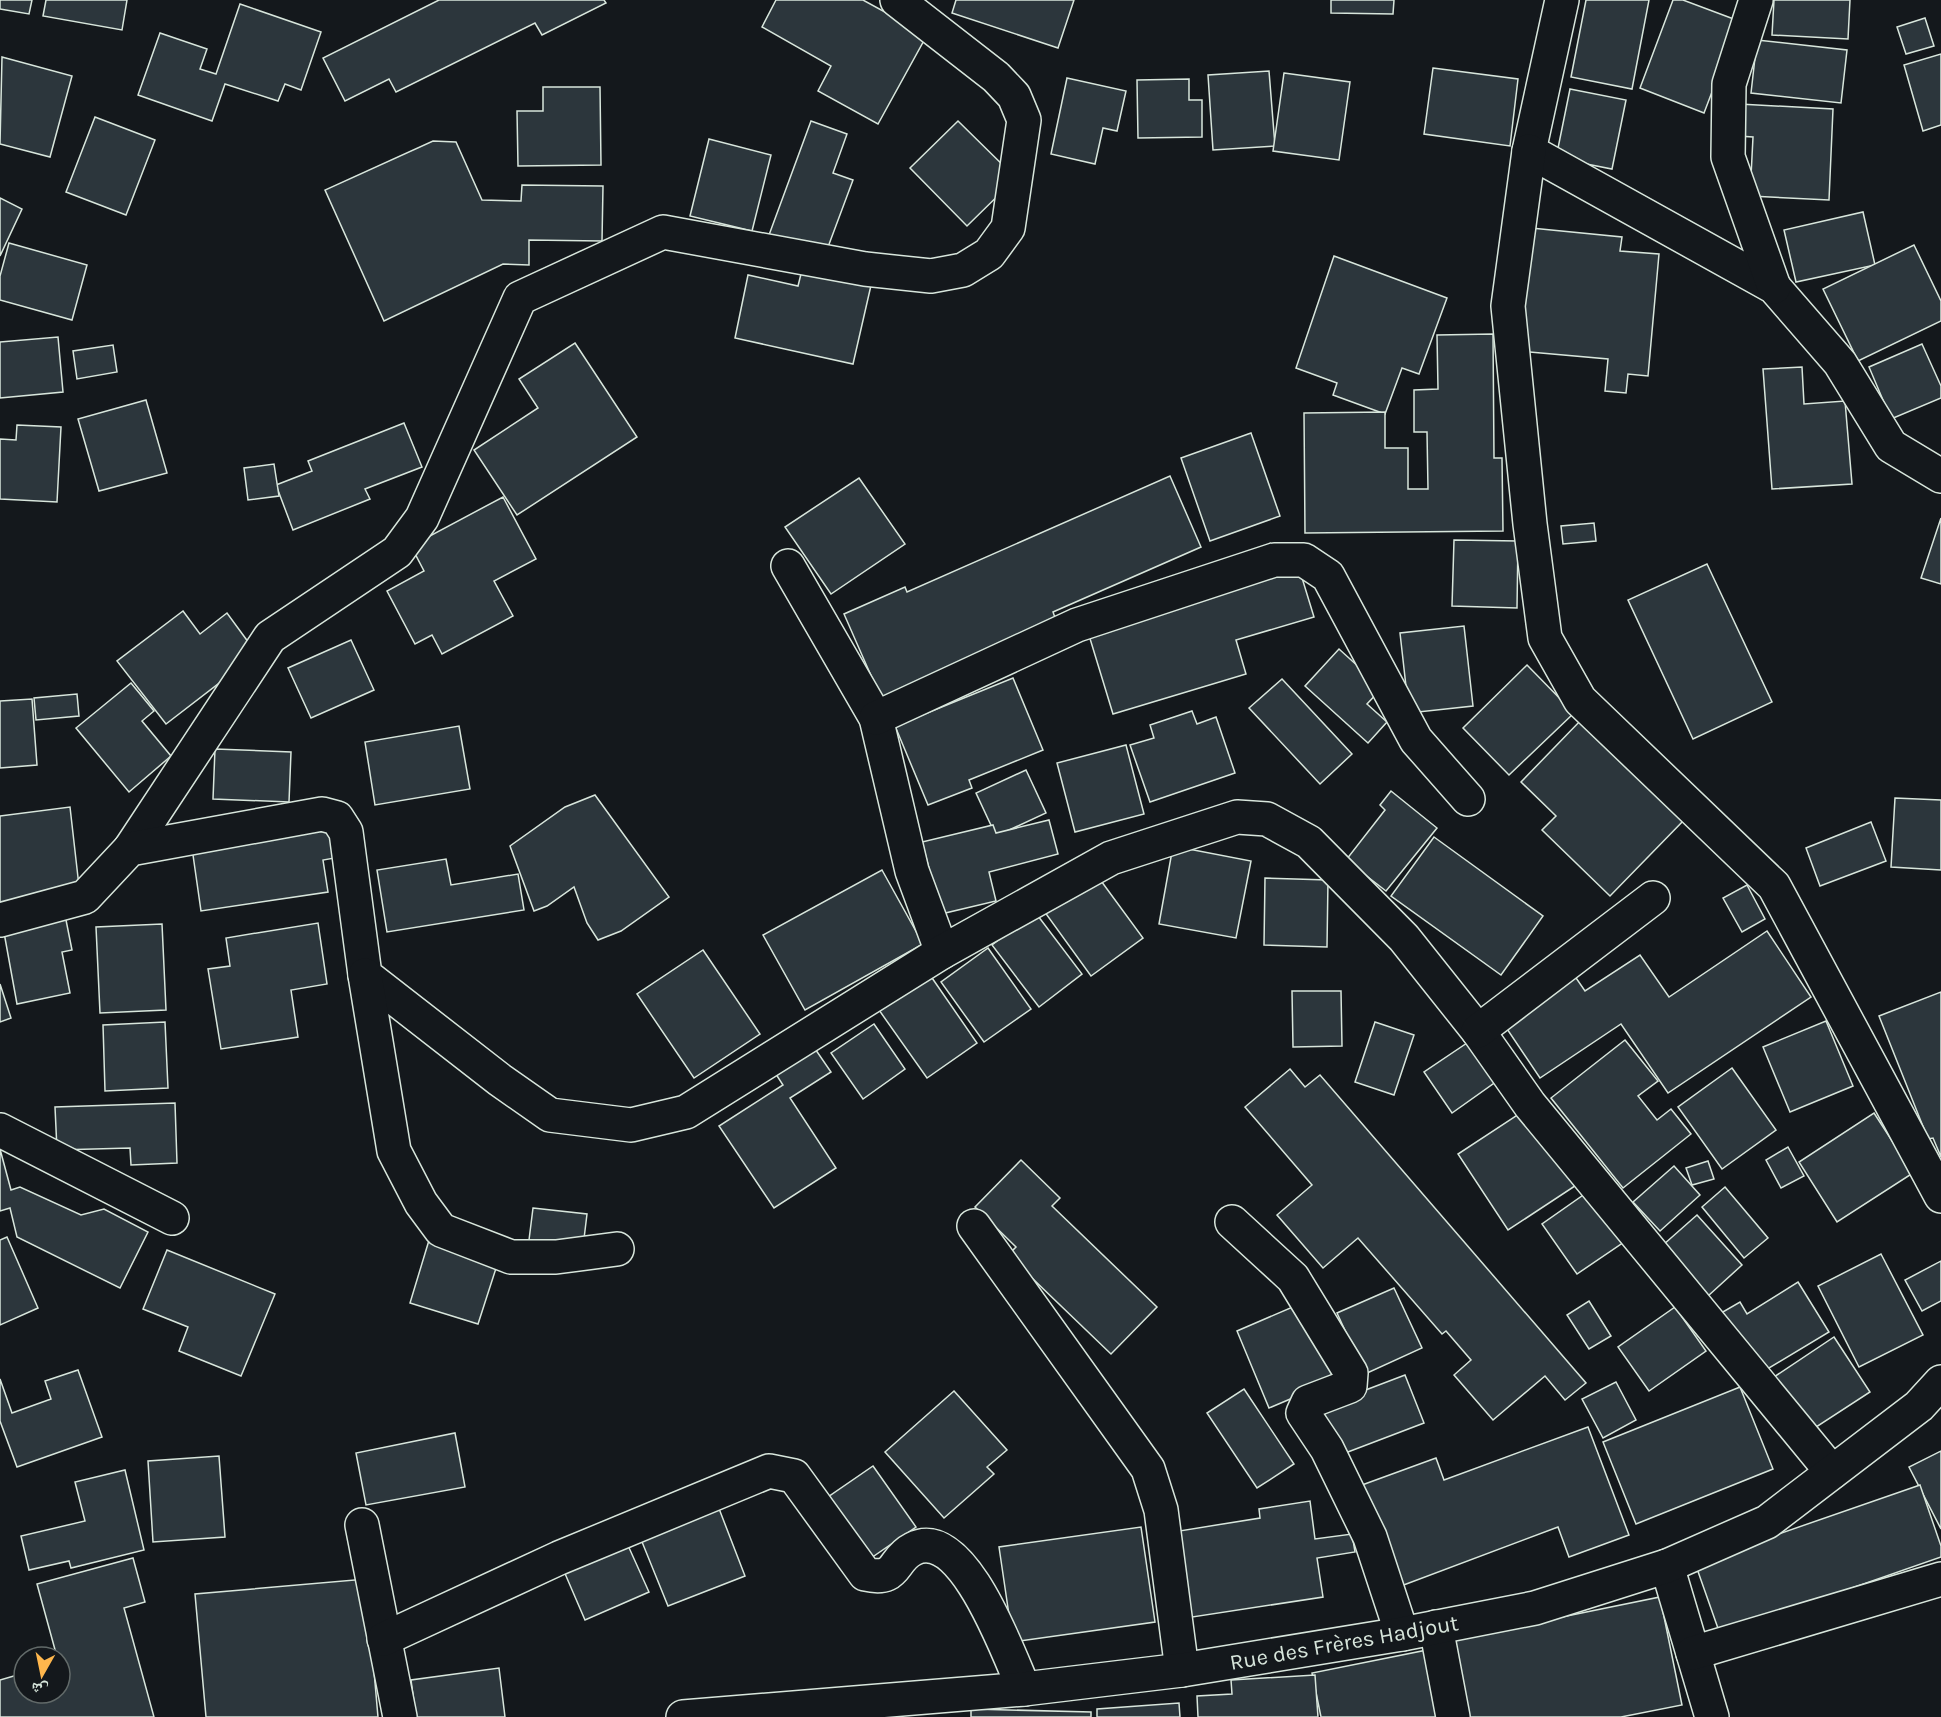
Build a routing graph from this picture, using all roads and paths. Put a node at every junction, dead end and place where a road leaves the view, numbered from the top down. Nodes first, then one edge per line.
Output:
1 (897, 0) edge
2 (1562, 0) edge
3 (1756, 0) edge
4 (1529, 151) junction
5 (1774, 286) junction
6 (1941, 476) edge
7 (788, 566) dead end
8 (876, 718) junction
9 (1468, 799) dead end
10 (130, 849) junction
11 (1653, 898) dead end
12 (0, 920) edge
13 (942, 952) junction
14 (365, 975) junction
15 (1478, 1031) junction
16 (0, 1130) edge
17 (1941, 1196) edge
18 (172, 1218) dead end
19 (1232, 1222) dead end
20 (974, 1226) dead end
21 (617, 1249) dead end
22 (1941, 1382) edge
23 (1832, 1472) junction
24 (362, 1525) dead end
25 (1667, 1566) junction
26 (1941, 1579) edge
27 (1436, 1627) junction
28 (1402, 1634) junction
29 (384, 1639) junction
30 (1693, 1653) junction
31 (1182, 1670) junction
32 (1024, 1689) junction
33 (400, 1717) edge
34 (683, 1717) edge
35 (1452, 1717) edge
36 (1712, 1717) edge

1 - 10 street
2 - 4 street
3 - 5 street
4 - 5 street
4 - 17 street
5 - 6 street
7 - 8 street
8 - 9 street
8 - 13 street
10 - 12 street
10 - 14 street
11 - 15 street
13 - 14 street
13 - 15 street
14 - 21 street
15 - 23 street
16 - 18 street
19 - 28 street
20 - 31 street
22 - 23 street, Rue des Frères Hadjout
23 - 25 street, Rue des Frères Hadjout
24 - 29 street
25 - 27 street, Rue des Frères Hadjout
25 - 30 street
26 - 30 street
27 - 28 street, Rue des Frères Hadjout
27 - 35 street
28 - 31 street, Rue des Frères Hadjout
29 - 32 street
29 - 33 street
30 - 36 street
31 - 32 street, Rue des Frères Hadjout
32 - 34 street, Rue des Frères Hadjout

